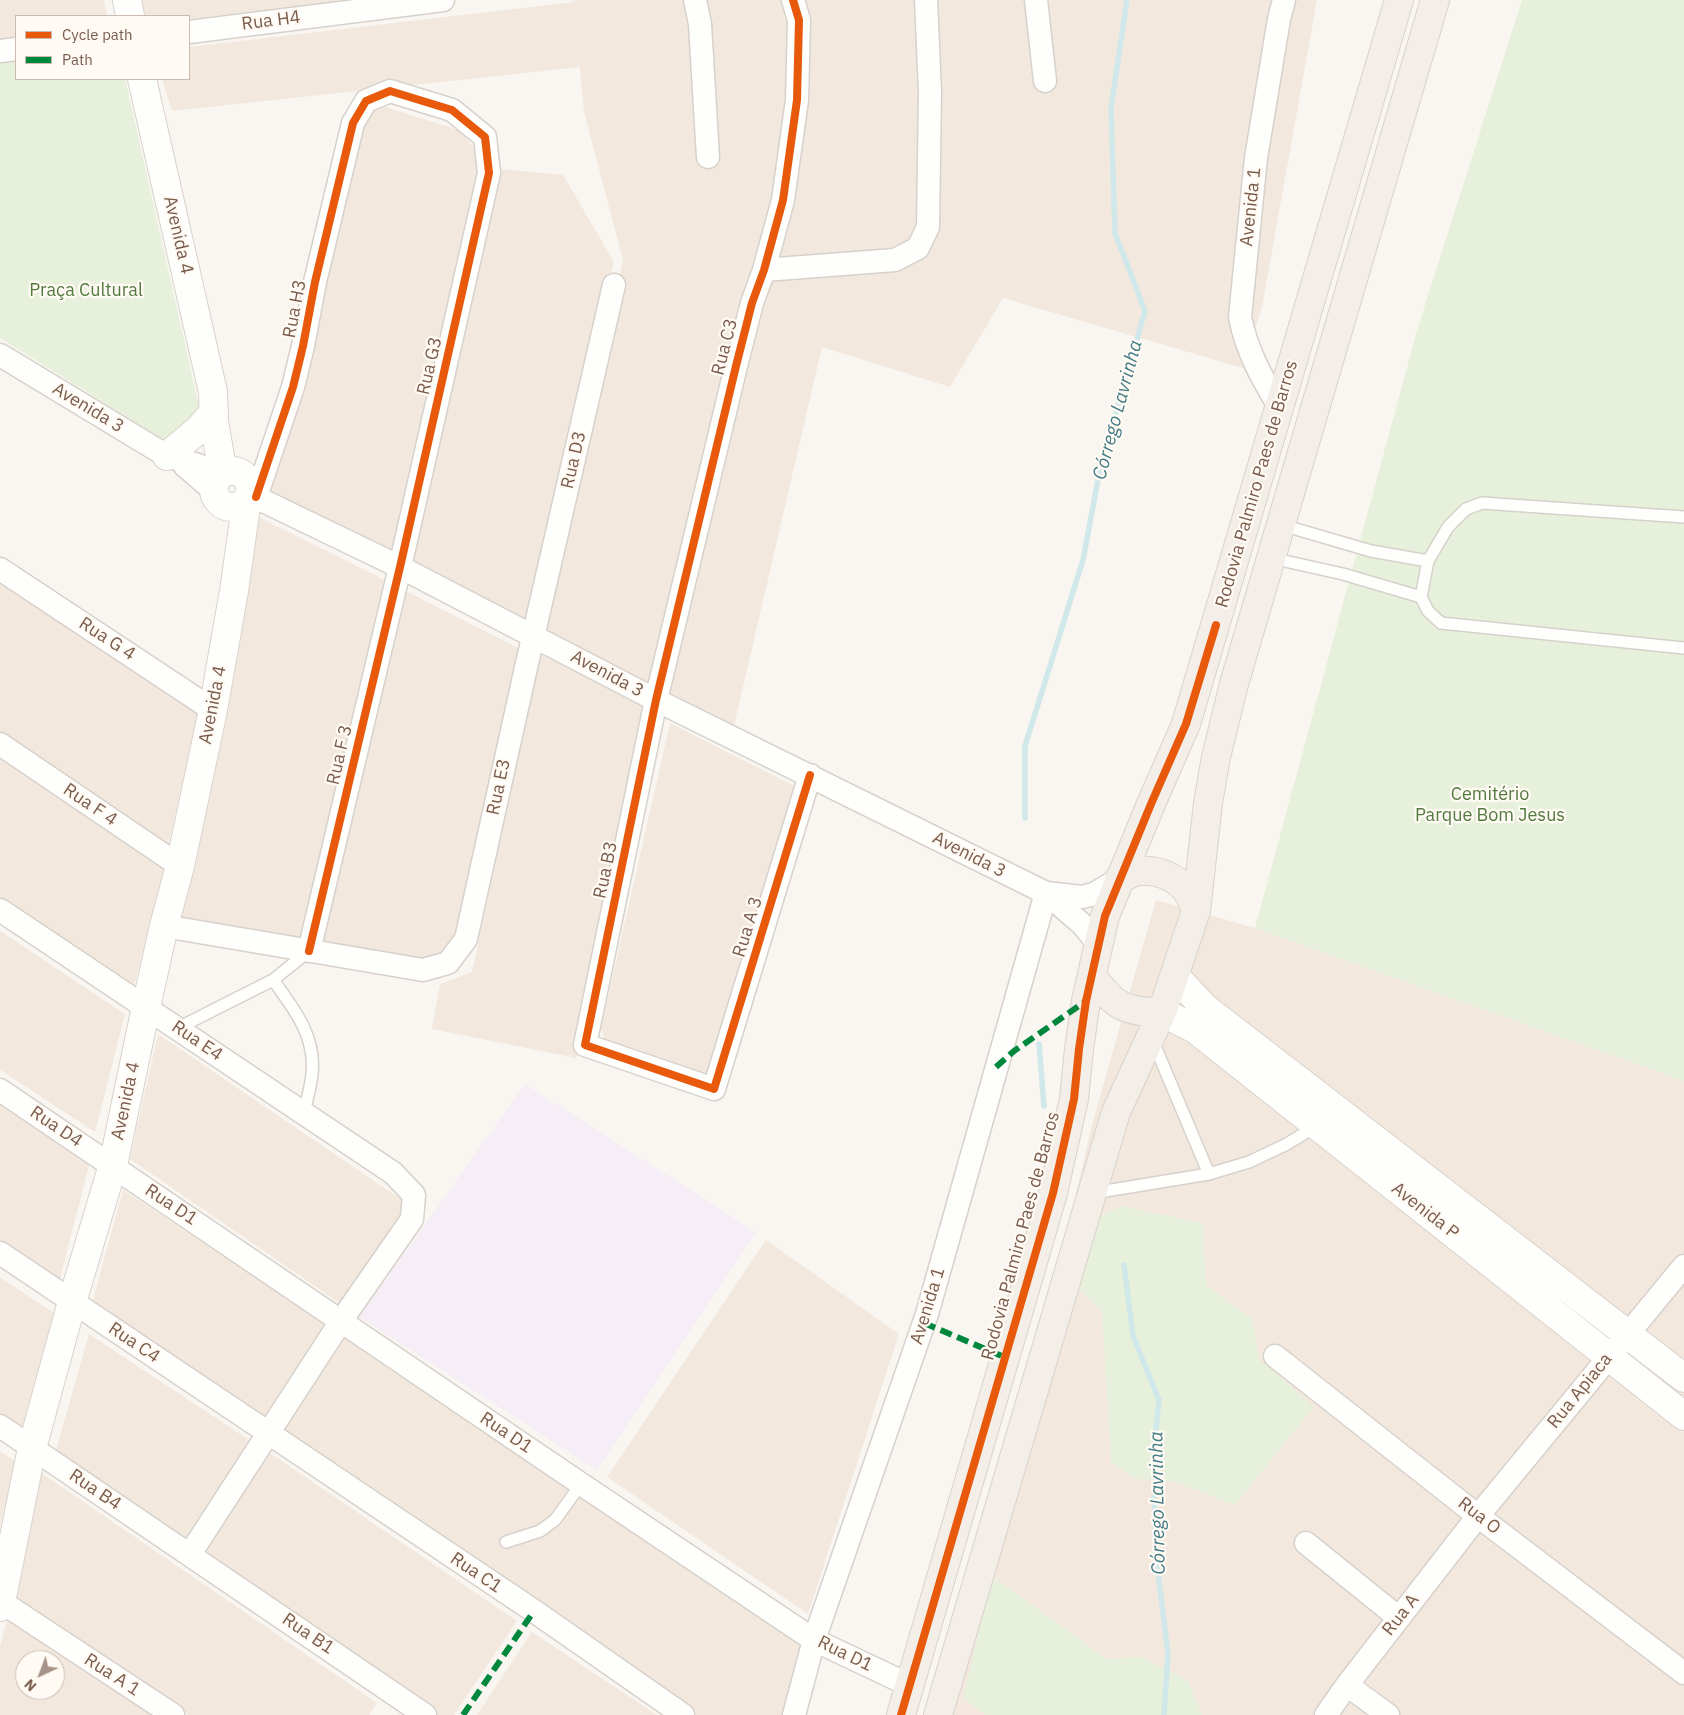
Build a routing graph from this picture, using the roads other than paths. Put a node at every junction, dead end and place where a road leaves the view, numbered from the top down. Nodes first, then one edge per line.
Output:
1 (127, 0) edge
2 (443, 0) edge
3 (695, 0) edge
4 (793, 0) edge
5 (926, 0) edge
6 (1036, 0) edge
7 (1284, 0) edge
8 (1399, 0) edge
9 (1435, 0) edge
10 (130, 15) edge
11 (190, 32) edge
12 (15, 49) edge
13 (0, 51) edge
14 (142, 80) edge
15 (1044, 81) dead end
16 (708, 157) dead end
17 (489, 173) joint
18 (764, 270) junction
19 (614, 285) dead end
20 (0, 356) edge
21 (213, 402) junction
22 (1280, 408) junction
23 (172, 458) junction
24 (234, 489) junction
25 (1684, 517) edge
26 (1282, 525) junction
27 (1271, 558) junction
28 (1428, 561) junction
29 (400, 566) junction
30 (0, 569) edge
31 (1421, 597) junction
32 (534, 636) junction
33 (1684, 648) edge
34 (656, 700) junction
35 (213, 710) junction
36 (0, 744) edge
37 (810, 775) junction
38 (180, 866) junction
39 (1119, 879) junction
40 (1046, 893) junction
41 (0, 910) edge
42 (1196, 911) junction
43 (164, 926) junction
44 (1098, 944) junction
45 (309, 951) junction
46 (1092, 976) junction
47 (1175, 976) junction
48 (272, 980) junction
49 (146, 1007) junction
50 (1162, 1012) junction
51 (178, 1028) junction
52 (1151, 1037) junction
53 (714, 1089) joint
54 (0, 1090) edge
55 (304, 1112) junction
56 (1326, 1117) junction
57 (113, 1165) junction
58 (1209, 1174) junction
59 (1091, 1194) junction
60 (0, 1253) edge
61 (1684, 1266) edge
62 (72, 1302) junction
63 (341, 1321) junction
64 (1628, 1334) junction
65 (1276, 1356) dead end
66 (1608, 1356) junction
67 (1684, 1378) edge
68 (1684, 1416) edge
69 (0, 1426) edge
70 (268, 1432) junction
71 (32, 1448) junction
72 (581, 1484) junction
73 (1478, 1516) junction
74 (506, 1542) dead end
75 (1306, 1543) dead end
76 (190, 1554) junction
77 (0, 1603) edge
78 (1399, 1618) junction
79 (814, 1640) junction
80 (1684, 1673) edge
81 (909, 1685) junction
82 (1347, 1685) junction
83 (174, 1715) edge
84 (425, 1715) edge
85 (683, 1715) edge
86 (794, 1715) edge
87 (900, 1715) edge
88 (938, 1715) edge
89 (1326, 1715) edge
90 (1388, 1715) edge

1 - 10 street
2 - 11 street, Rua H4
3 - 16 street
4 - 18 street, Rua C3
5 - 18 street
6 - 15 street
7 - 22 street, Avenida 1
8 - 22 main road, Rodovia Palmiro Paes de Barros
9 - 26 main road, Rodovia Palmiro Paes de Barros
12 - 13 street
14 - 21 street, Avenida 4
17 - 24 street, Rua H3
17 - 29 street, Rua G3
18 - 34 street, Rua C3
19 - 32 street, Rua D3
20 - 23 street, Avenida 3
21 - 23 street
21 - 24 street, Avenida 4
22 - 39 main road, Rodovia Palmiro Paes de Barros
23 - 24 street, Avenida 3
24 - 29 street, Avenida 3
24 - 35 street, Avenida 4
25 - 28 lane
26 - 27 main road, Rodovia Palmiro Paes de Barros
26 - 28 lane
27 - 31 lane
27 - 42 main road, Rodovia Palmiro Paes de Barros
28 - 31 lane
29 - 32 street, Avenida 3
29 - 45 street, Rua F 3
30 - 35 street, Rua G 4
31 - 33 lane
32 - 34 street, Avenida 3
32 - 45 street, Rua E3
34 - 37 street, Avenida 3
34 - 53 street, Rua B3
35 - 38 street, Avenida 4
36 - 38 street, Rua F 4
37 - 40 street, Avenida 3
37 - 53 street, Rua A 3
38 - 43 street, Avenida 4
39 - 40 street
39 - 42 main road
39 - 44 main road, Rodovia Palmiro Paes de Barros
40 - 44 street
40 - 79 street, Avenida 1
41 - 49 street, Rua E4
42 - 47 main road, Rodovia Palmiro Paes de Barros
43 - 45 street
43 - 49 street, Avenida 4
44 - 46 main road, Rodovia Palmiro Paes de Barros
45 - 48 lane
46 - 50 main road
46 - 81 main road, Rodovia Palmiro Paes de Barros
47 - 50 main road, Rodovia Palmiro Paes de Barros
47 - 56 street, Avenida P
48 - 51 lane
48 - 55 lane
49 - 51 street, Rua E4
49 - 57 street, Avenida 4
50 - 52 main road, Rodovia Palmiro Paes de Barros
50 - 56 street, Avenida P
51 - 55 street, Rua E4
52 - 58 lane
52 - 59 main road, Rodovia Palmiro Paes de Barros
54 - 57 street, Rua D4
55 - 63 street, Rua E4
56 - 58 lane
56 - 64 street, Avenida P
56 - 66 street, Avenida P
57 - 62 street, Avenida 4
57 - 63 street, Rua D1
58 - 59 lane
59 - 88 main road, Rodovia Palmiro Paes de Barros
60 - 62 street, Rua C4
61 - 64 street, Rua Apiaca
62 - 70 street, Rua C4
62 - 71 street, Avenida 4
63 - 70 street, Rua E4
63 - 72 street, Rua D1
64 - 66 street, Rua Apiaca
64 - 67 street, Avenida P
65 - 73 street, Rua O
66 - 68 street, Avenida P
66 - 73 street, Rua Apiaca
69 - 71 street, Rua B4
70 - 76 street, Rua E4
70 - 85 street, Rua C1
71 - 76 street, Rua B4
71 - 77 street, Avenida 4
72 - 74 lane
72 - 79 street, Rua D1
73 - 78 street, Rua A
73 - 80 street, Rua O
75 - 78 street
76 - 84 street, Rua B1
77 - 83 street, Rua A 1
78 - 82 street, Rua A
79 - 81 street, Rua D1
79 - 86 street, Avenida 1
81 - 87 main road, Rodovia Palmiro Paes de Barros
82 - 89 street, Rua A
82 - 90 street

